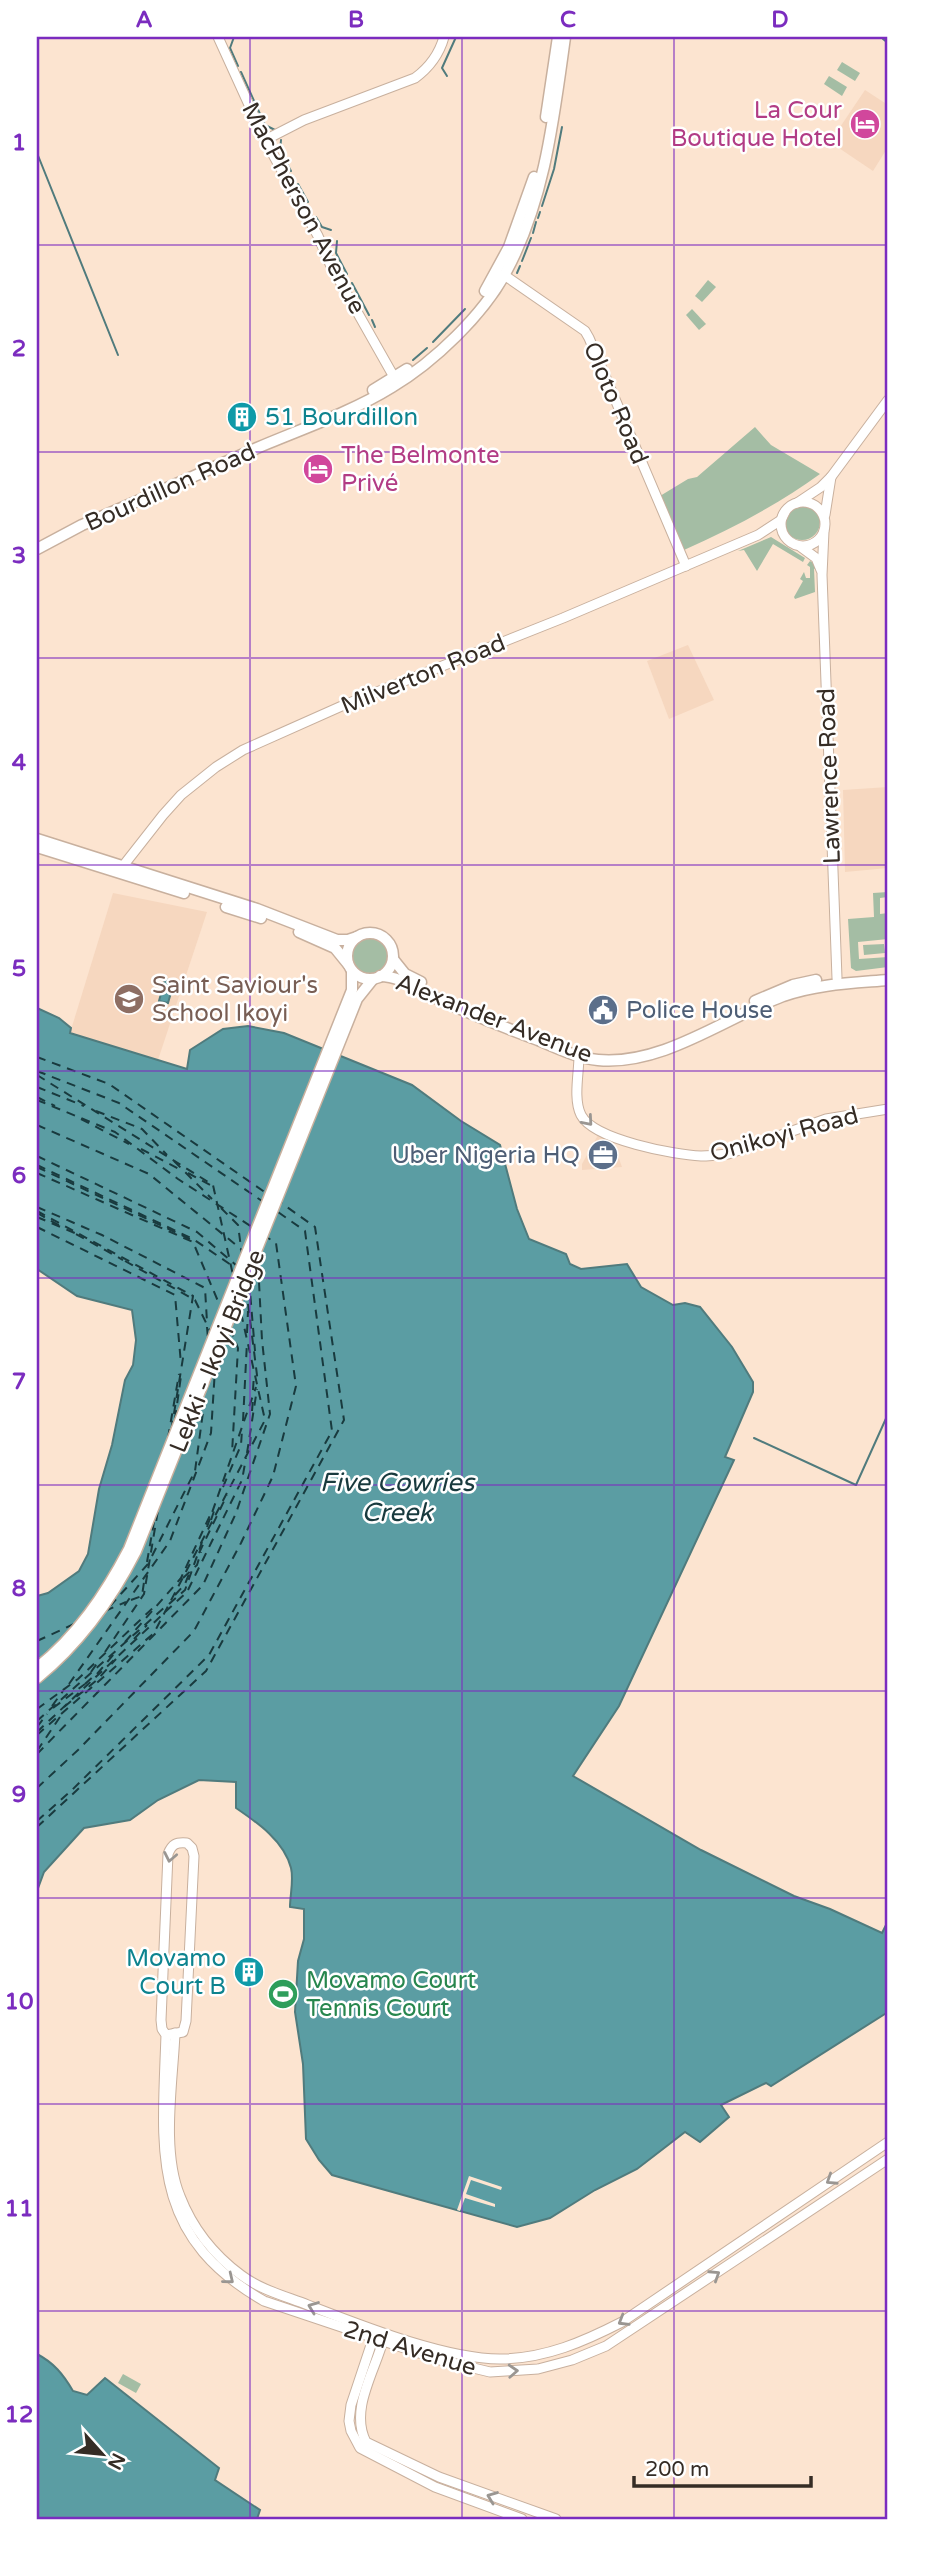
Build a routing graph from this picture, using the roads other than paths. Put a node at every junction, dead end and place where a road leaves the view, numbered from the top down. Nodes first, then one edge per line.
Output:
1 (218, 37) edge
2 (444, 37) edge
3 (558, 37) edge
4 (565, 37) edge
5 (265, 139) junction
6 (505, 275) junction
7 (394, 377) junction
8 (888, 400) edge
9 (831, 477) junction
10 (797, 503) junction
11 (785, 512) junction
12 (825, 515) junction
13 (824, 531) junction
14 (758, 535) junction
15 (787, 539) junction
16 (37, 541) edge
17 (800, 546) junction
18 (37, 549) edge
19 (686, 566) junction
20 (822, 575) junction
21 (37, 839) edge
22 (37, 847) edge
23 (123, 866) junction
24 (357, 937) junction
25 (393, 959) junction
26 (350, 967) junction
27 (888, 972) edge
28 (376, 977) junction
29 (837, 978) junction
30 (888, 979) edge
31 (353, 998) junction
32 (579, 1056) junction
33 (888, 1109) edge
34 (37, 1668) edge
35 (37, 1678) edge
36 (171, 2034) junction
37 (888, 2142) edge
38 (888, 2159) edge
39 (379, 2335) junction
40 (522, 2519) edge
41 (556, 2519) edge

1 - 5 street, MacPherson Avenue
2 - 5 street
3 - 7 main road, Bourdillon Road
4 - 6 main road, Bourdillon Road
5 - 7 street, MacPherson Avenue
6 - 18 main road, Bourdillon Road
6 - 19 street, Oloto Road
7 - 16 main road, Bourdillon Road
8 - 9 street
9 - 10 street
9 - 12 street
10 - 11 street
10 - 12 street
11 - 14 street, Milverton Road
11 - 15 street
12 - 13 street
13 - 17 street
13 - 20 street, Lawrence Road
14 - 15 street
14 - 19 street, Milverton Road
15 - 17 street
17 - 20 street
19 - 23 street, Milverton Road
20 - 29 street, Lawrence Road
21 - 23 main road
22 - 26 main road
23 - 24 main road
24 - 25 main road
24 - 26 main road
25 - 28 main road
25 - 29 main road, Alexander Avenue
26 - 28 main road
26 - 31 main road
27 - 29 main road, Alexander Avenue
28 - 31 main road
28 - 32 main road, Alexander Avenue
30 - 32 main road, Alexander Avenue
31 - 34 main road, Lekki - Ikoyi Bridge
31 - 35 main road, Lekki - Ikoyi Bridge
32 -> 33 street, Onikoyi Road
36 -> 36 street, 2nd Avenue
36 - 39 street, 2nd Avenue
37 -> 39 street, 2nd Avenue
39 -> 38 street, 2nd Avenue
39 - 40 street
41 -> 39 street

